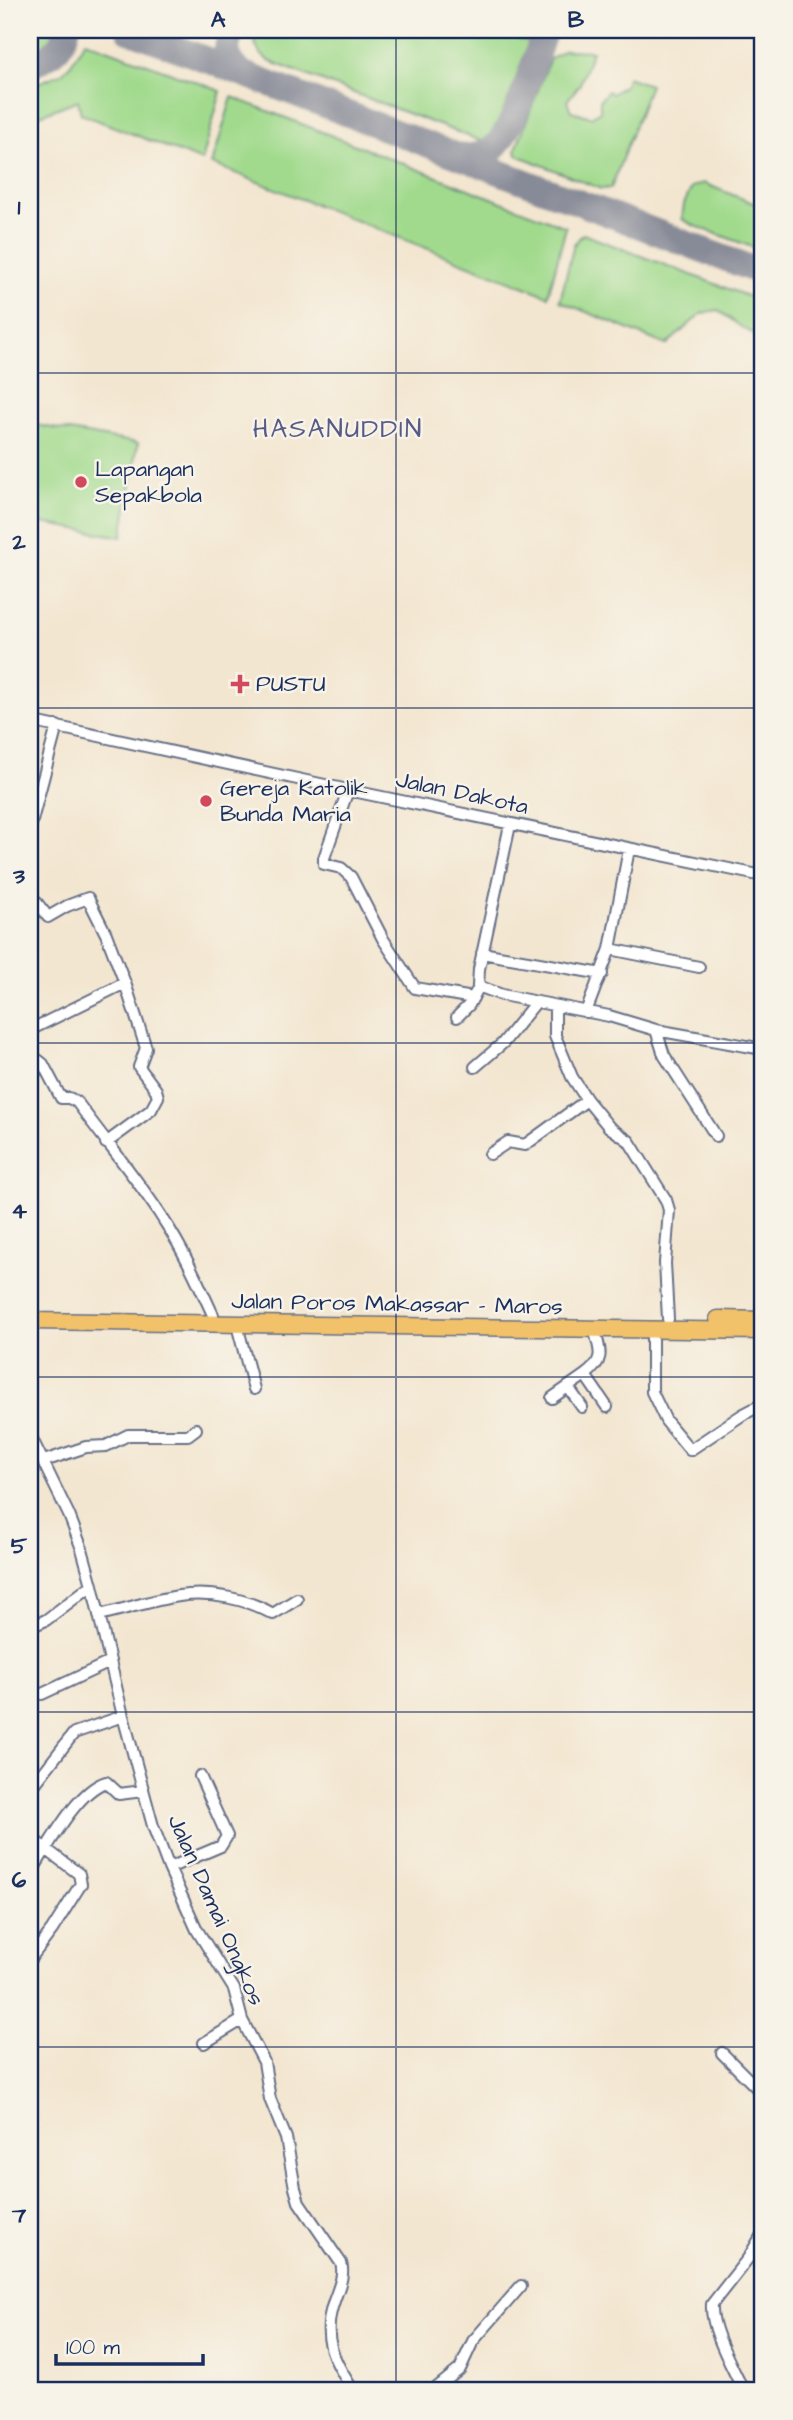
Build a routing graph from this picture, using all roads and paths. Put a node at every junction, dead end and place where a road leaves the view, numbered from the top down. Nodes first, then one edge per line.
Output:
1 (30, 721) edge
2 (57, 726) junction
3 (348, 790) junction
4 (510, 825) junction
5 (30, 828) edge
6 (629, 849) junction
7 (763, 876) edge
8 (30, 894) edge
9 (610, 949) junction
10 (482, 953) junction
11 (699, 967) dead end
12 (602, 974) junction
13 (125, 982) junction
14 (478, 986) junction
15 (473, 998) junction
16 (536, 1003) junction
17 (555, 1007) junction
18 (586, 1012) junction
19 (763, 1015) edge
20 (457, 1017) dead end
21 (36, 1027) dead end
22 (763, 1028) edge
23 (656, 1030) junction
24 (763, 1049) edge
25 (30, 1060) edge
26 (475, 1067) dead end
27 (587, 1100) junction
28 (716, 1136) dead end
29 (106, 1143) junction
30 (490, 1154) dead end
31 (30, 1312) edge
32 (213, 1315) junction
33 (668, 1319) junction
34 (763, 1320) edge
35 (30, 1321) edge
36 (626, 1324) junction
37 (236, 1325) junction
38 (594, 1328) junction
39 (652, 1329) junction
40 (763, 1331) edge
41 (585, 1375) junction
42 (568, 1387) junction
43 (254, 1389) dead end
44 (552, 1398) dead end
45 (763, 1404) edge
46 (582, 1407) dead end
47 (607, 1407) dead end
48 (196, 1429) dead end
49 (30, 1435) edge
50 (44, 1461) junction
51 (92, 1586) junction
52 (297, 1599) dead end
53 (99, 1615) junction
54 (30, 1627) edge
55 (110, 1661) junction
56 (42, 1694) dead end
57 (123, 1716) junction
58 (200, 1776) dead end
59 (30, 1790) edge
60 (143, 1791) junction
61 (30, 1837) edge
62 (47, 1849) junction
63 (169, 1868) junction
64 (30, 1874) edge
65 (30, 1959) edge
66 (242, 2020) junction
67 (204, 2043) dead end
68 (722, 2053) dead end
69 (763, 2094) edge
70 (763, 2232) edge
71 (521, 2286) dead end
72 (351, 2390) edge
73 (434, 2390) edge
74 (743, 2390) edge

1 - 2 street, Jalan Dakota
2 - 3 street, Jalan Dakota
2 - 5 street
3 - 4 street, Jalan Dakota
3 - 15 street
4 - 6 street, Jalan Dakota
4 - 10 street
6 - 7 street, Jalan Dakota
6 - 9 street
8 - 13 street
9 - 11 street
9 - 12 street
10 - 12 street
10 - 14 street
12 - 18 street
13 - 21 street
13 - 29 street
14 - 15 street
14 - 16 street
15 - 20 street
16 - 17 street
16 - 26 street
17 - 18 street
17 - 27 street
18 - 23 street
19 - 22 street
23 - 24 street
23 - 28 street
25 - 29 street
27 - 30 street
27 - 33 street
29 - 32 street
31 - 32 highway, Jalan Poros Makassar - Maros
32 - 36 highway, Jalan Poros Makassar - Maros
33 - 34 highway, Jalan Poros Makassar - Maros
33 - 36 highway, Jalan Poros Makassar - Maros
35 - 37 highway, Jalan Poros Makassar - Maros
36 - 38 highway, Jalan Poros Makassar - Maros
36 - 39 highway, Jalan Poros Makassar - Maros
37 - 38 highway, Jalan Poros Makassar - Maros
37 - 43 street
38 - 41 street
39 - 40 highway, Jalan Poros Makassar - Maros
39 - 45 street
41 - 42 street
41 - 47 street
42 - 44 street
42 - 46 street
48 - 50 street
49 - 50 street, Jalan Damai Ongkos
50 - 51 street, Jalan Damai Ongkos
51 - 53 street, Jalan Damai Ongkos
51 - 54 street
52 - 53 street
53 - 55 street, Jalan Damai Ongkos
55 - 56 street
55 - 57 street, Jalan Damai Ongkos
57 - 59 street
57 - 60 street, Jalan Damai Ongkos
58 - 63 street
60 - 62 street
60 - 63 street, Jalan Damai Ongkos
61 - 62 street
62 - 64 street
62 - 65 street
63 - 66 street, Jalan Damai Ongkos
66 - 67 street
66 - 72 street, Jalan Damai Ongkos
68 - 69 street
70 - 74 street
71 - 73 street

